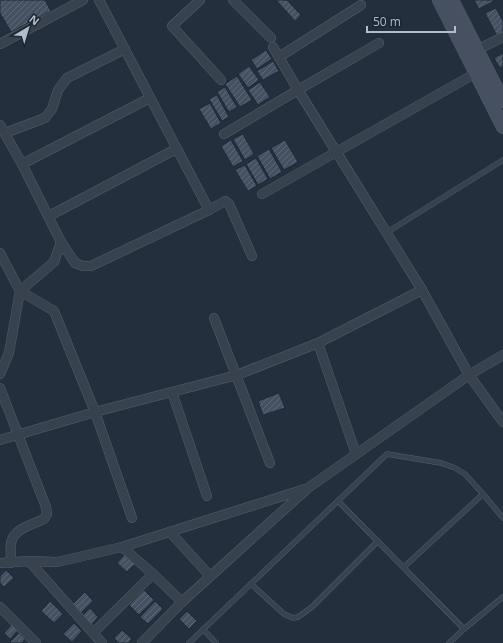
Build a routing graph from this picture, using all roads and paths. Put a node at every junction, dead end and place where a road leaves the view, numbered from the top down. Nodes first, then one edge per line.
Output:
1 (83, 0) edge
2 (100, 0) edge
3 (200, 0) edge
4 (233, 0) edge
5 (439, 0) edge
6 (452, 0) edge
7 (361, 5) dead end
8 (503, 37) edge
9 (379, 42) dead end
10 (0, 44) edge
11 (125, 49) junction
12 (477, 50) junction
13 (279, 57) junction
14 (476, 73) junction
15 (221, 80) dead end
16 (298, 90) junction
17 (150, 98) junction
18 (503, 101) edge
19 (0, 125) edge
20 (503, 127) edge
21 (5, 133) junction
22 (224, 134) dead end
23 (176, 149) junction
24 (336, 152) junction
25 (503, 160) edge
26 (22, 164) junction
27 (262, 194) dead end
28 (209, 210) junction
29 (49, 216) junction
30 (386, 233) junction
31 (62, 242) junction
32 (0, 253) edge
33 (252, 256) dead end
34 (422, 290) junction
35 (20, 291) junction
36 (214, 318) dead end
37 (318, 343) junction
38 (503, 355) edge
39 (0, 374) edge
40 (237, 375) junction
41 (469, 375) junction
42 (0, 388) edge
43 (172, 392) junction
44 (95, 412) junction
45 (503, 422) edge
46 (19, 435) junction
47 (0, 440) edge
48 (356, 454) junction
49 (270, 463) dead end
50 (308, 488) junction
51 (483, 494) junction
52 (207, 496) dead end
53 (338, 501) junction
54 (132, 518) dead end
55 (503, 518) edge
56 (170, 532) junction
57 (378, 541) junction
58 (122, 547) junction
59 (29, 561) junction
60 (0, 563) edge
61 (11, 563) junction
62 (404, 567) junction
63 (153, 574) junction
64 (210, 576) junction
65 (251, 584) junction
66 (503, 597) edge
67 (182, 602) junction
68 (0, 607) edge
69 (204, 629) junction
70 (464, 629) junction
71 (93, 633) junction
72 (36, 643) edge
73 (102, 643) edge
74 (142, 643) edge
75 (189, 643) edge
76 (216, 643) edge
77 (449, 643) edge

1 - 10 street
2 - 11 street
3 - 15 street
4 - 13 street
5 - 14 main road
6 - 12 main road
7 - 13 street
8 - 12 street
9 - 16 street
11 - 17 street
11 - 21 street
12 - 18 main road
13 - 16 street
14 - 20 main road
14 - 24 street
16 - 22 street
16 - 24 street
17 - 23 street
17 - 26 street
19 - 21 street
21 - 26 street
23 - 28 street
23 - 29 street
24 - 27 street
24 - 30 street
25 - 30 lane
26 - 29 street
28 - 31 street
28 - 33 street
29 - 31 street
30 - 34 street
31 - 35 street
32 - 35 street
34 - 37 street
34 - 41 street
35 - 39 street
35 - 44 street
36 - 40 street
37 - 40 street
37 - 48 street
38 - 41 street
40 - 43 street
40 - 49 street
41 - 45 street
41 - 48 street
42 - 46 street
43 - 44 street
43 - 52 street
44 - 46 street
44 - 54 street
46 - 47 street
46 - 61 street
48 - 50 street
50 - 56 street
50 - 64 street
51 - 53 lane
51 - 55 lane
51 - 62 lane
53 - 57 lane
53 - 65 lane
56 - 58 street
56 - 64 street
57 - 62 lane
57 - 65 lane
58 - 59 street
58 - 63 street
59 - 61 street
59 - 71 street
60 - 61 street
62 - 70 lane
63 - 67 street
63 - 71 street
64 - 67 street
65 - 69 lane
66 - 70 lane
67 - 74 street
68 - 72 street
69 - 75 lane
69 - 76 lane
70 - 77 lane
71 - 73 street

